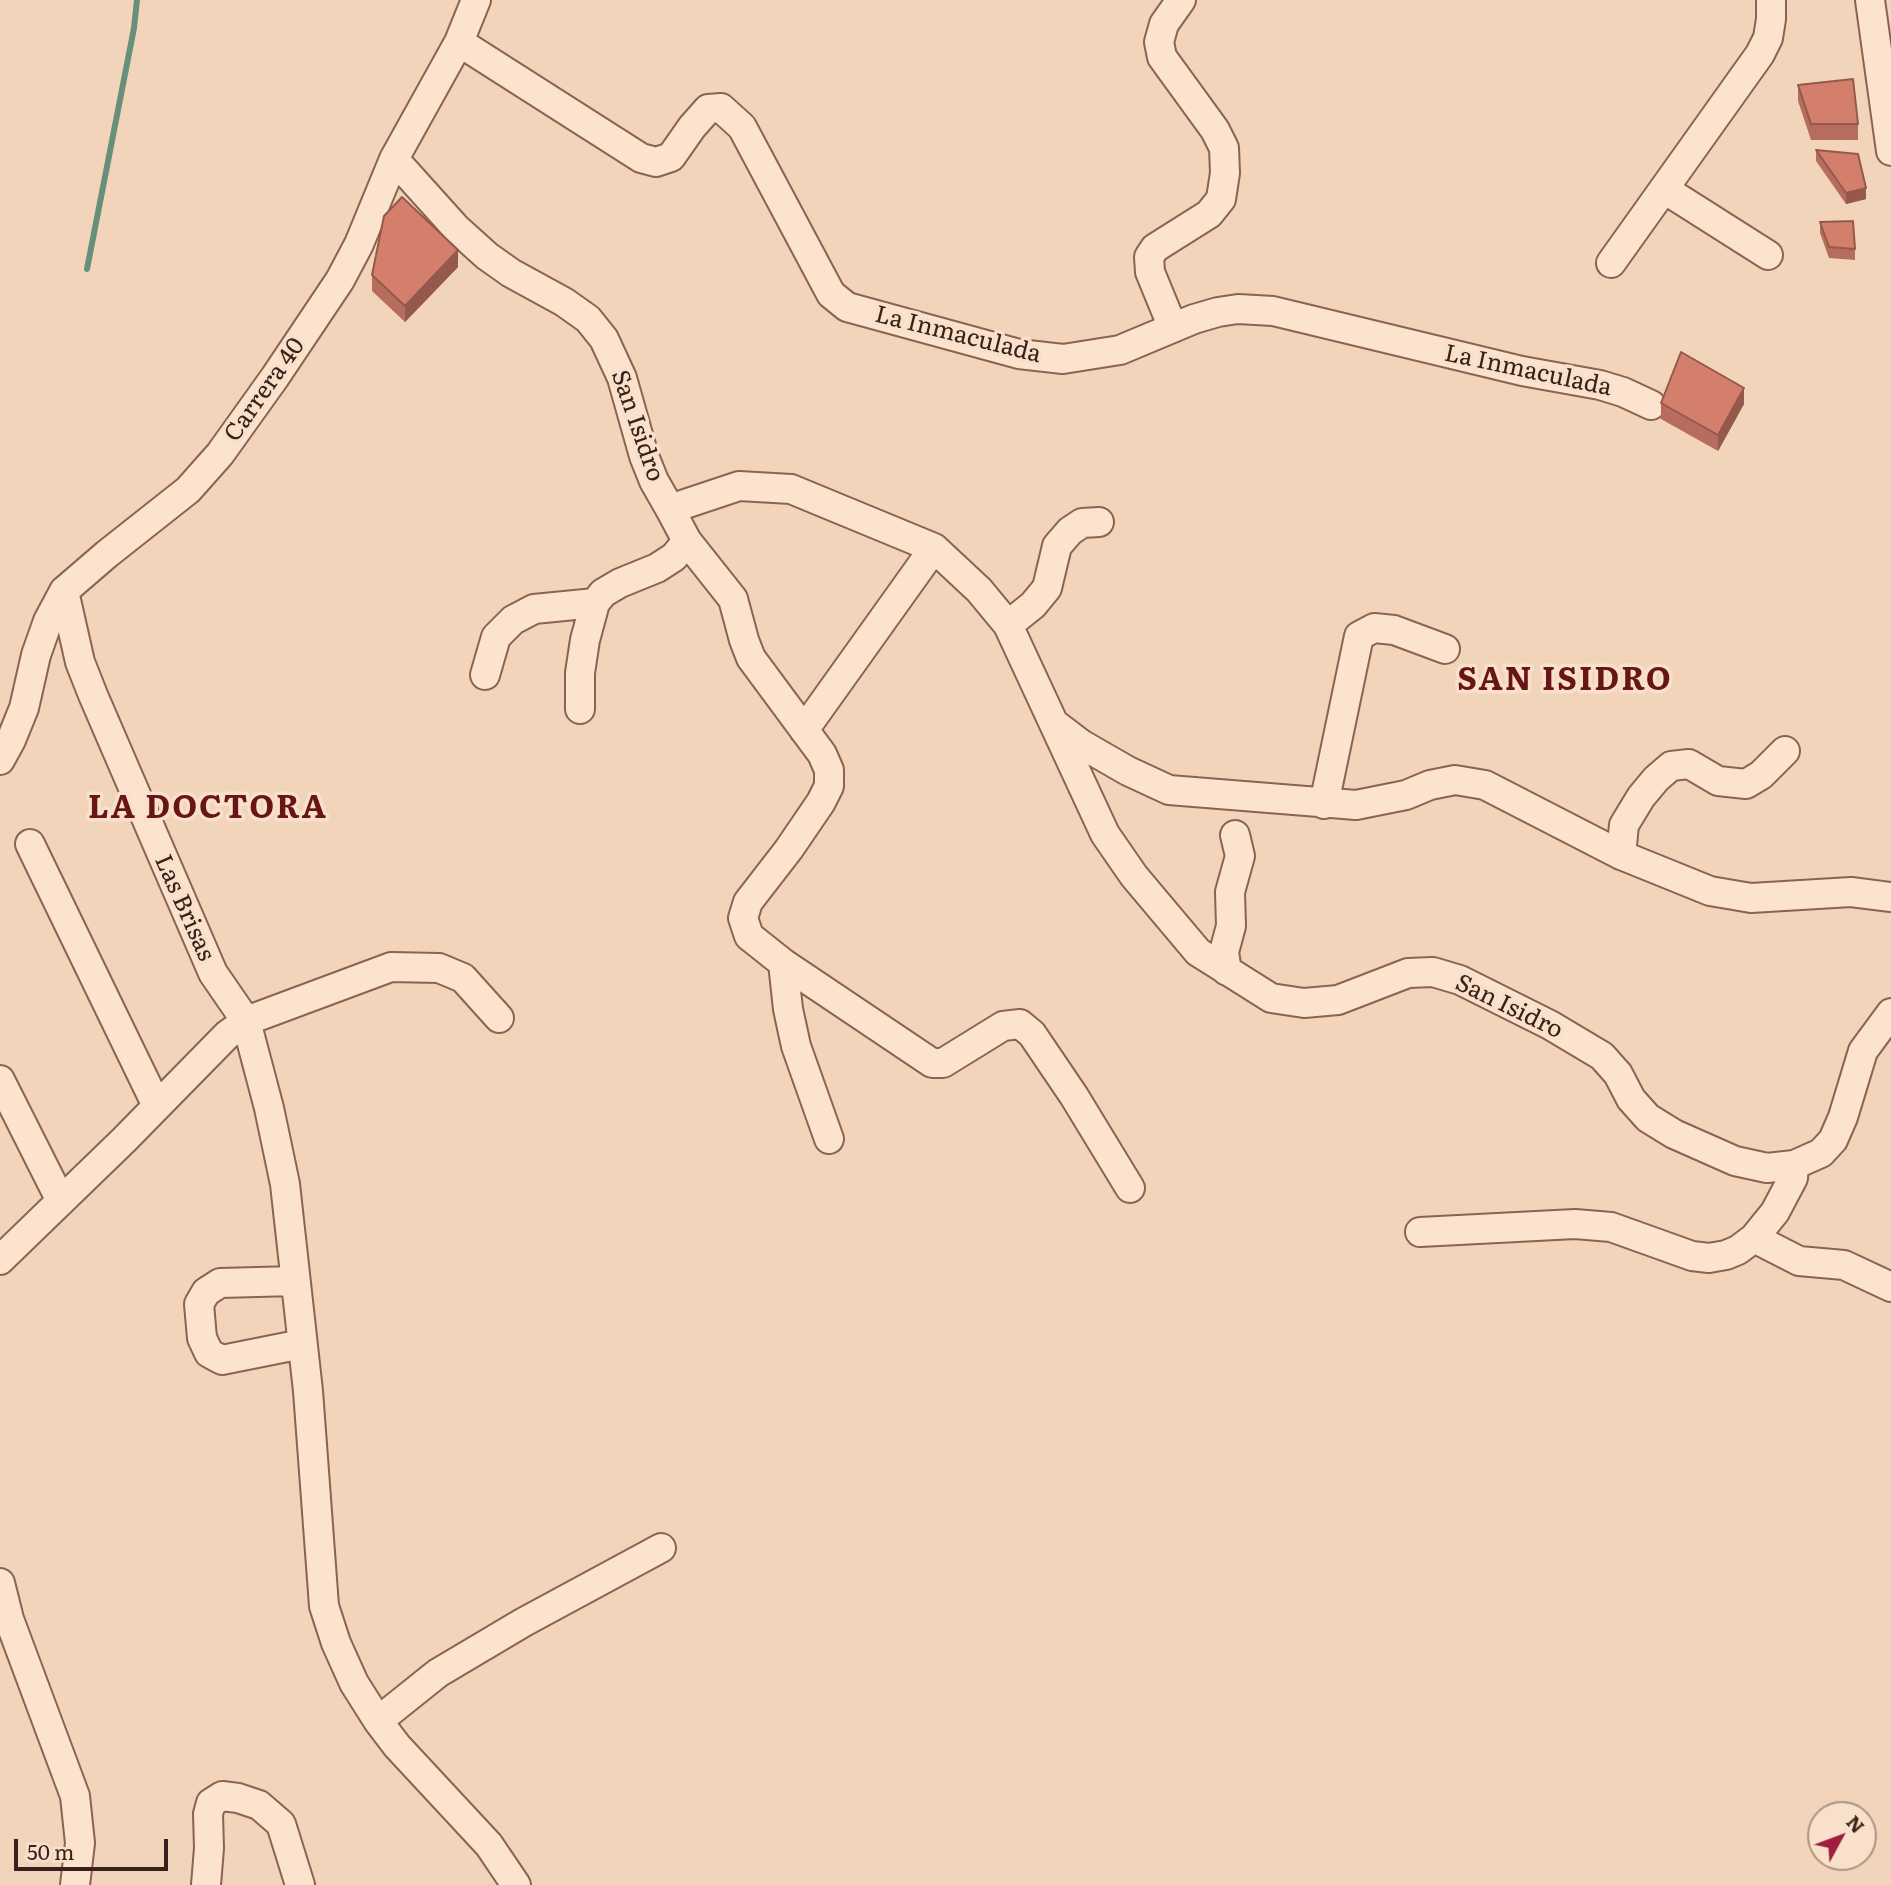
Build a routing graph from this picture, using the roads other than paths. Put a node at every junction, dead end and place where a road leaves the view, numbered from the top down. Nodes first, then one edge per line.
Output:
1 (477, 0) edge
2 (1181, 0) edge
3 (1771, 0) edge
4 (1871, 0) edge
5 (459, 42) junction
6 (1888, 105) edge
7 (1891, 151) edge
8 (394, 159) junction
9 (1664, 189) junction
10 (1768, 255) dead end
11 (1611, 263) dead end
12 (1173, 328) junction
13 (1651, 405) dead end
14 (670, 509) junction
15 (1099, 523) dead end
16 (687, 541) junction
17 (934, 548) junction
18 (64, 592) junction
19 (595, 603) junction
20 (1008, 625) junction
21 (1445, 649) dead end
22 (485, 675) dead end
23 (580, 709) dead end
24 (1051, 722) junction
25 (804, 730) junction
26 (6, 750) edge
27 (1785, 751) dead end
28 (1324, 804) junction
29 (1235, 835) dead end
30 (30, 844) dead end
31 (1620, 855) junction
32 (1889, 900) edge
33 (783, 963) junction
34 (1227, 971) junction
35 (1891, 1013) edge
36 (499, 1018) dead end
37 (246, 1021) junction
38 (0, 1080) edge
39 (157, 1106) junction
40 (829, 1139) dead end
41 (1794, 1165) junction
42 (1130, 1188) dead end
43 (61, 1201) junction
44 (1420, 1232) dead end
45 (1754, 1238) junction
46 (0, 1260) edge
47 (295, 1281) junction
48 (1891, 1287) edge
49 (302, 1344) junction
50 (661, 1548) dead end
51 (0, 1583) edge
52 (378, 1721) junction
53 (75, 1885) edge
54 (206, 1885) edge
55 (300, 1885) edge
56 (516, 1885) edge

1 - 5 street, Carrera 40
2 - 12 street
3 - 9 street
4 - 6 street
5 - 8 street, Carrera 40
5 - 12 street, La Inmaculada
6 - 7 street
8 - 14 street, San Isidro
8 - 18 street, Carrera 40
9 - 10 street
9 - 11 street
12 - 13 street, La Inmaculada
14 - 16 street
14 - 17 street, San Isidro
15 - 20 street
16 - 19 street
16 - 25 street
17 - 20 street, San Isidro
17 - 25 street
18 - 26 street, Carrera 40
18 - 37 street, Las Brisas
19 - 22 street
19 - 23 street
20 - 24 street, San Isidro
21 - 28 street
24 - 28 street
24 - 34 street, San Isidro
25 - 33 street
27 - 31 street
28 - 31 street
29 - 34 street
30 - 39 street
31 - 32 street
33 - 40 street
33 - 42 street
34 - 41 street, San Isidro
35 - 41 street, San Isidro
36 - 37 street
37 - 39 street
37 - 47 street, Las Brisas
38 - 43 street
39 - 43 street
41 - 45 street
43 - 46 street
44 - 45 street
45 - 48 street
47 - 49 street, Las Brisas
47 - 49 street
49 - 52 street, Las Brisas
50 - 52 street
51 - 53 street
52 - 56 street, Las Brisas
54 - 55 street

